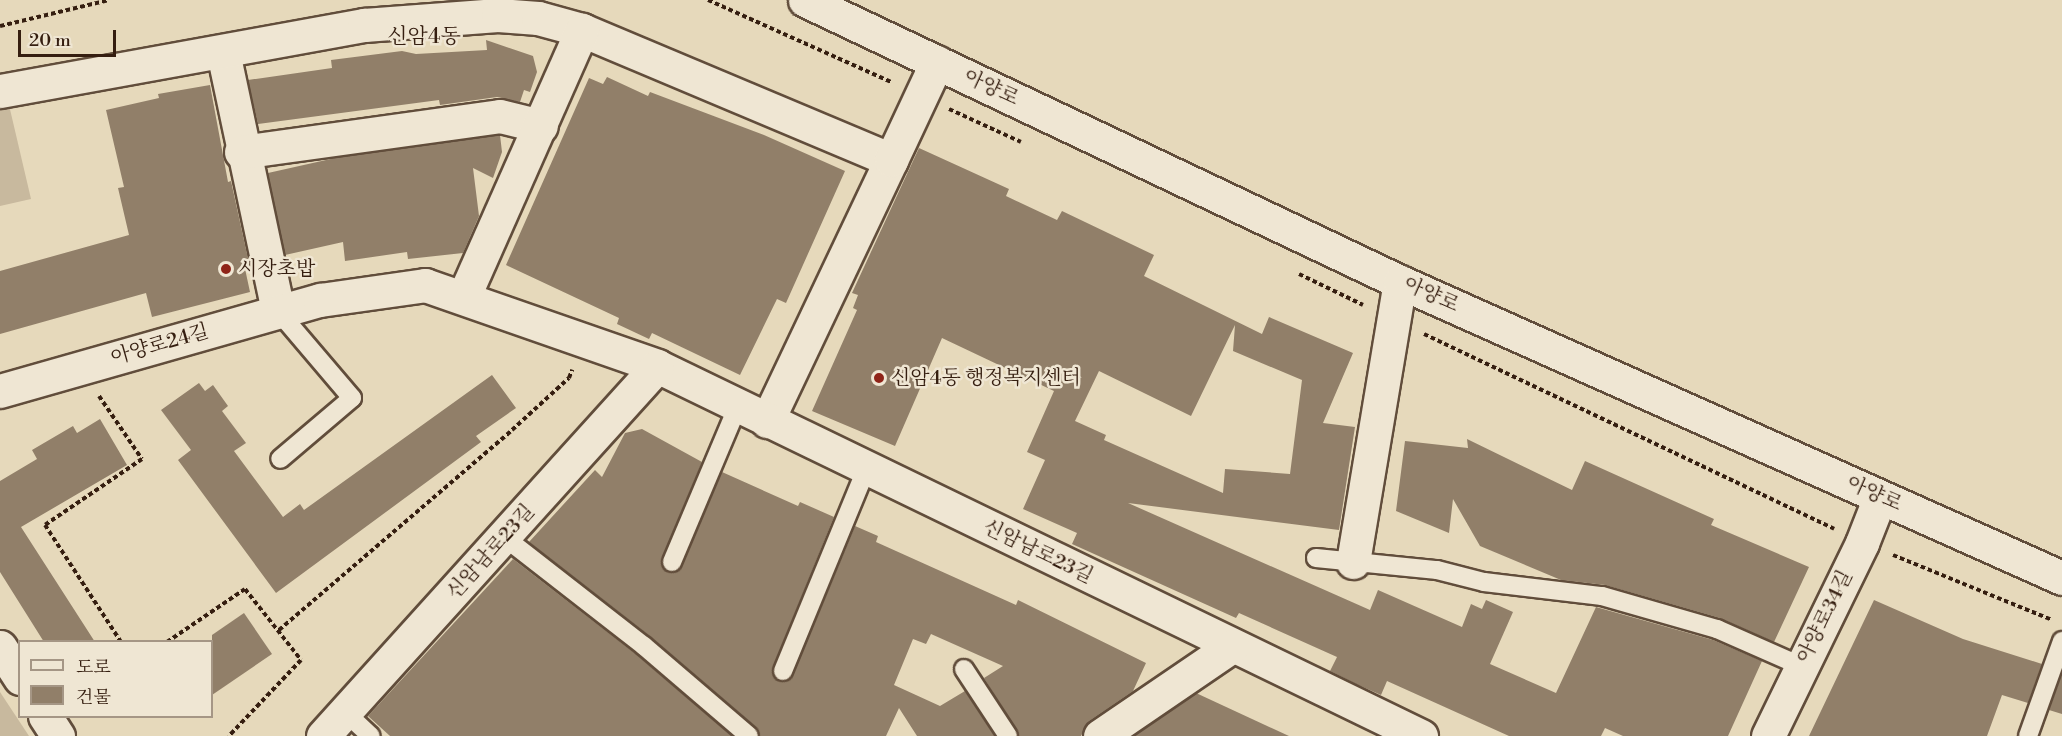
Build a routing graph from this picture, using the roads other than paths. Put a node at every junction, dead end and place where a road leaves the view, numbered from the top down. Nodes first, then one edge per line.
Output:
1 (805, 0) edge
2 (582, 30) junction
3 (223, 52) junction
4 (937, 62) junction
5 (0, 91) edge
6 (541, 126) junction
7 (241, 152) junction
8 (891, 160) junction
9 (1400, 282) junction
10 (464, 296) junction
11 (320, 300) joint
12 (278, 311) junction
13 (657, 366) junction
14 (0, 391) edge
15 (738, 406) junction
16 (767, 421) junction
17 (280, 459) dead end
18 (866, 470) junction
19 (1880, 497) junction
20 (504, 537) junction
21 (1316, 558) dead end
22 (672, 562) dead end
23 (1353, 562) junction
24 (2062, 578) edge
25 (2062, 641) edge
26 (1232, 645) junction
27 (0, 647) edge
28 (1801, 666) junction
29 (964, 669) dead end
30 (783, 671) dead end
31 (18, 675) edge
32 (345, 712) junction
33 (46, 718) edge
34 (58, 736) edge
35 (323, 736) edge
36 (371, 736) edge
37 (749, 736) edge
38 (1008, 736) edge
39 (1100, 736) edge
40 (1421, 736) edge
41 (1768, 736) edge
42 (2028, 736) edge

1 - 4 street, 아양로
2 - 3 street
2 - 6 street
2 - 8 street
3 - 5 street
3 - 7 street
4 - 8 street
4 - 9 street, 아양로
6 - 7 street
6 - 10 street
7 - 12 street
8 - 16 street
9 - 19 street, 아양로
9 - 23 street
10 - 11 street, 신암남로23길
10 - 13 street, 신암남로23길
11 - 12 street, 아양로24길
12 - 14 street, 아양로24길
12 - 17 lane
13 - 15 street, 신암남로23길
13 - 20 street, 신암남로23길
15 - 16 street, 신암남로23길
15 - 22 lane
16 - 18 street, 신암남로23길
18 - 26 street, 신암남로23길
18 - 30 lane
19 - 24 street, 아양로
19 - 28 street, 아양로34길
20 - 32 street, 신암남로23길
20 - 37 lane
21 - 23 lane
23 - 28 lane
25 - 42 lane
26 - 39 street
26 - 40 street, 신암남로23길
27 - 31 street
28 - 41 street, 아양로34길
29 - 38 lane
32 - 35 street, 신암남로23길
32 - 36 lane
33 - 34 street

